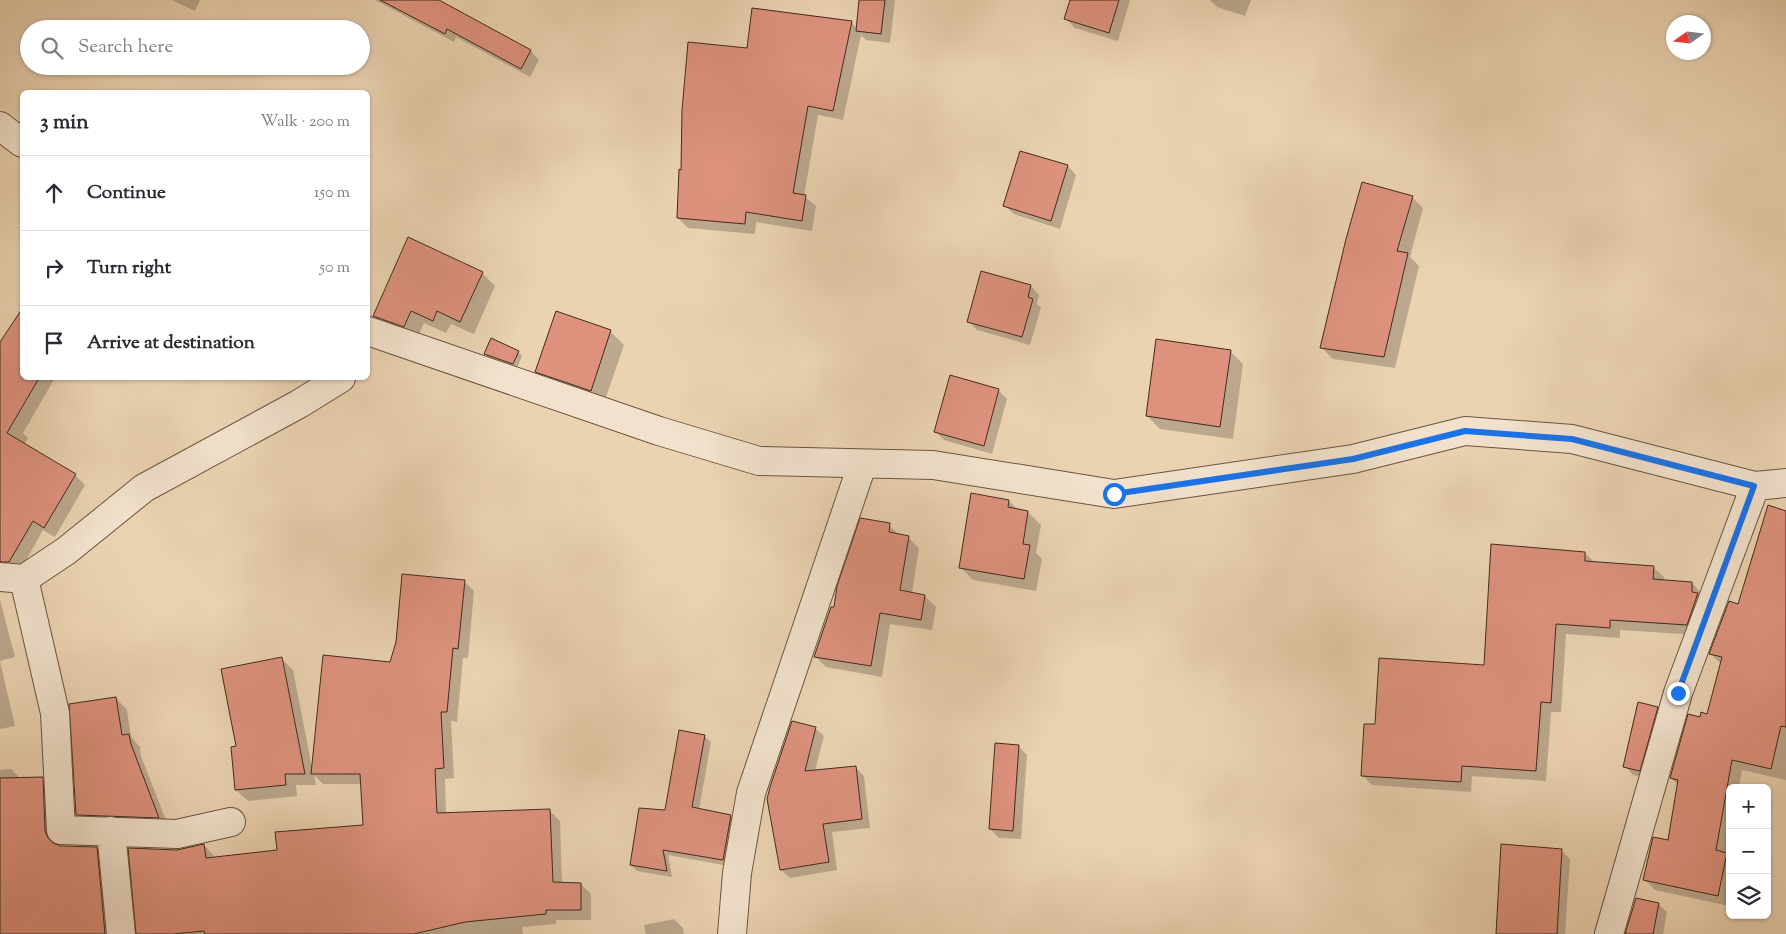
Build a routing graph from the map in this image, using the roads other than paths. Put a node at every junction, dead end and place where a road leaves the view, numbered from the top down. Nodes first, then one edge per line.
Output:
1 (0, 126) edge
2 (20, 141) edge
3 (370, 335) edge
4 (339, 380) edge
5 (862, 465) junction
6 (1786, 483) edge
7 (1754, 486) junction
8 (12, 578) edge
9 (231, 822) dead end
10 (111, 831) junction
11 (121, 934) edge
12 (732, 934) edge
13 (1609, 934) edge

1 - 2 street
3 - 5 street
4 - 8 street
5 - 7 street
5 - 12 street
6 - 7 street
7 - 13 street
8 - 10 street
9 - 10 street
10 - 11 street

